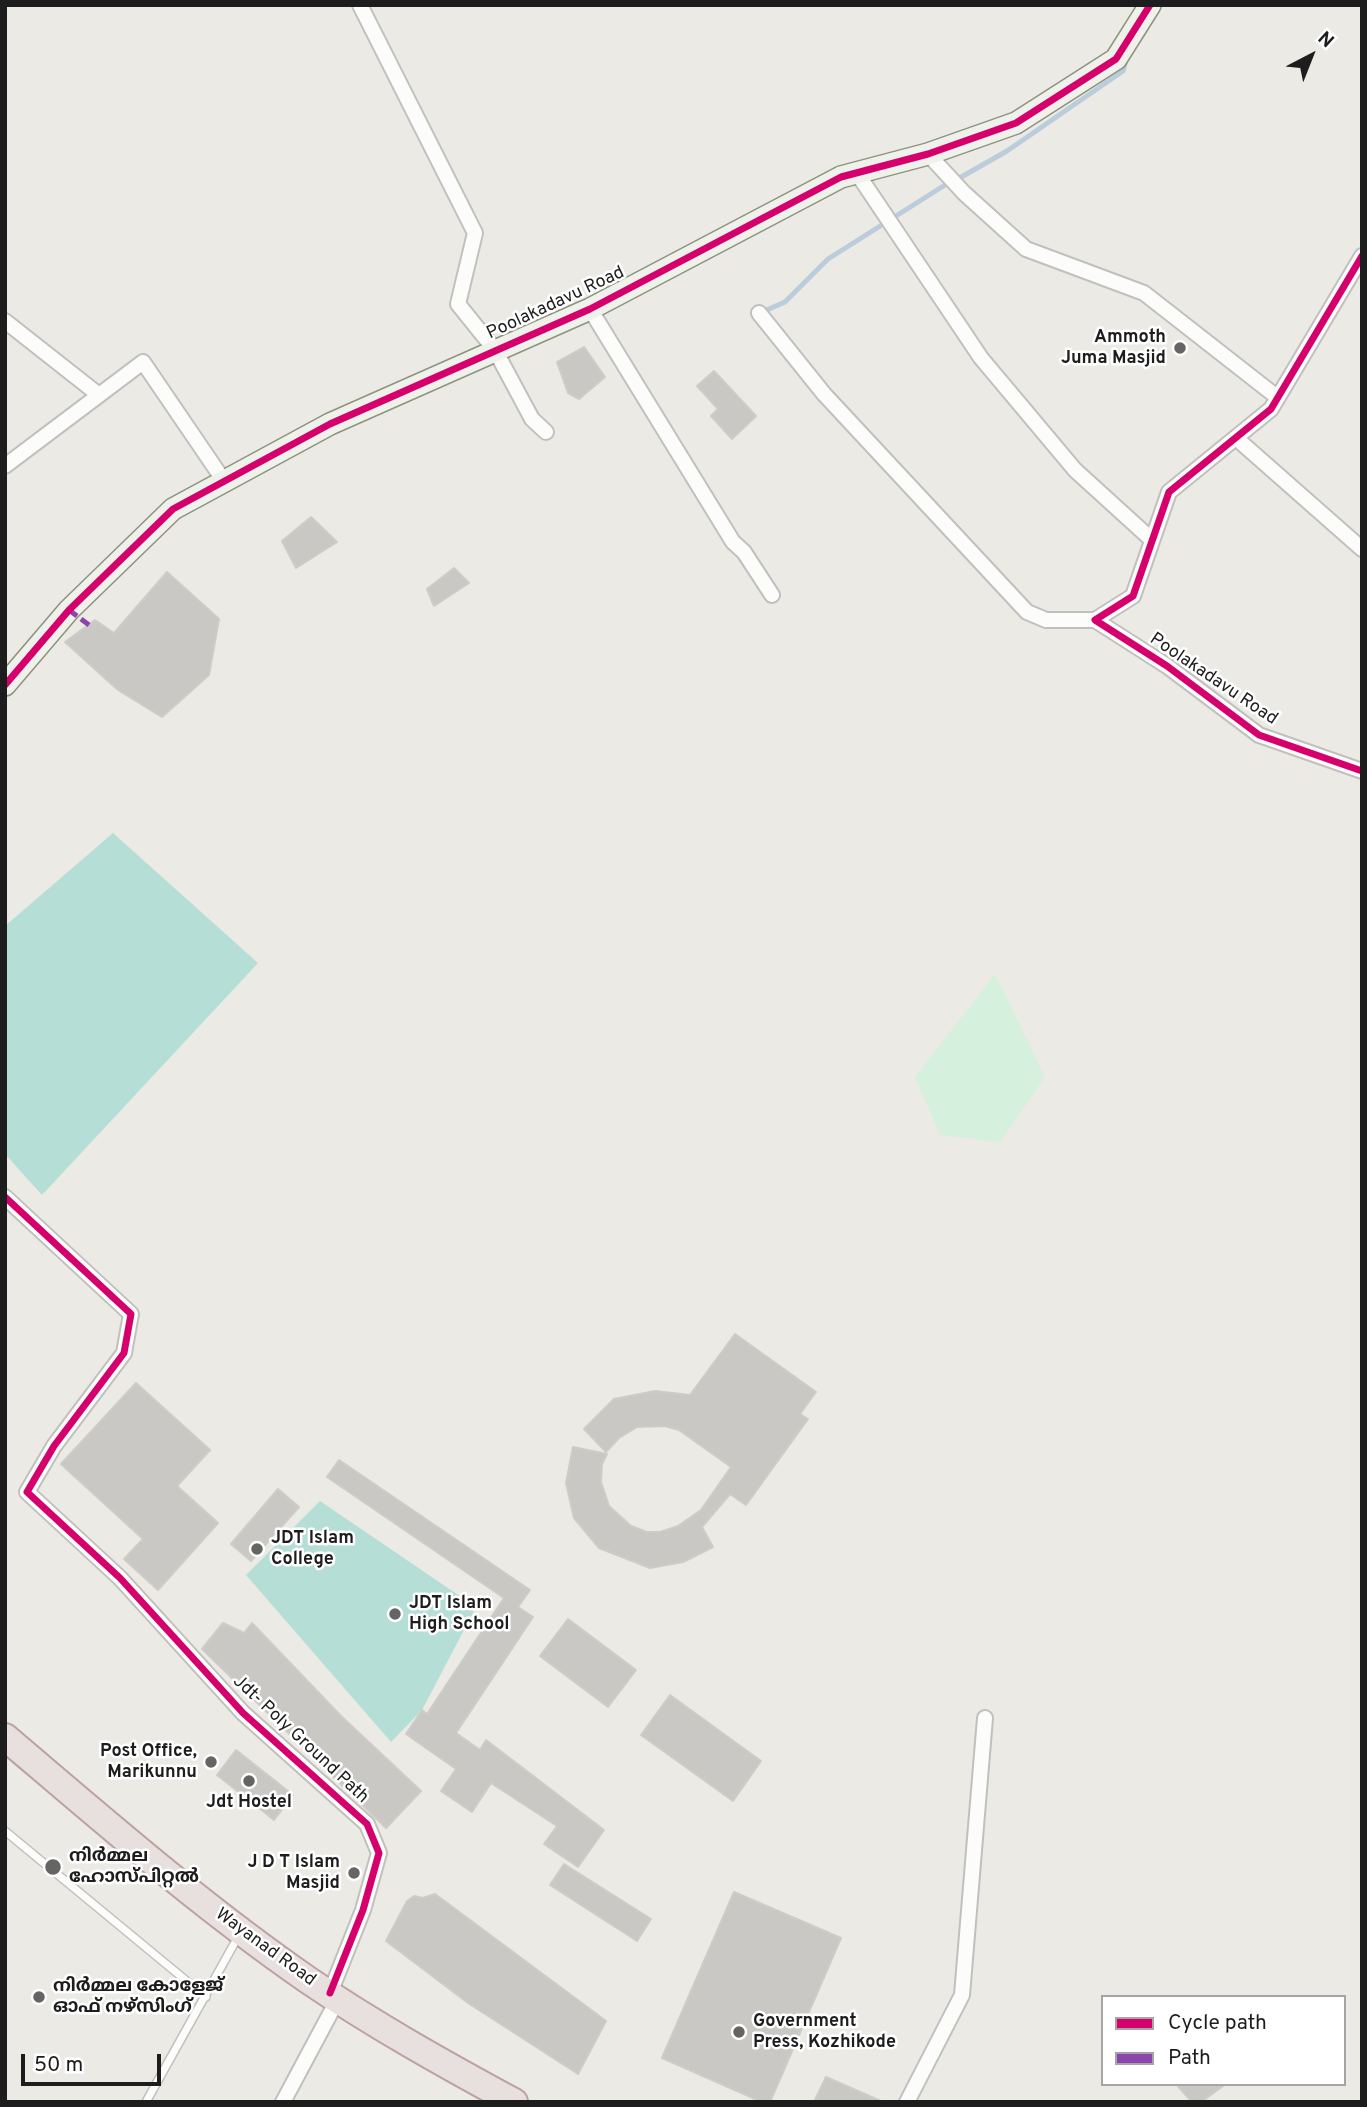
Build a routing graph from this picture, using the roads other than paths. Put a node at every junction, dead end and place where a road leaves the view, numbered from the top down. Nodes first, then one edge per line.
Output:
1 (360, 5) edge
2 (1150, 5) edge
3 (928, 154) junction
4 (857, 173) junction
5 (1362, 256) edge
6 (590, 309) junction
7 (759, 313) dead end
8 (5, 321) edge
9 (495, 350) junction
10 (99, 395) junction
11 (1277, 397) junction
12 (546, 432) dead end
13 (1236, 438) junction
14 (5, 466) edge
15 (224, 481) junction
16 (1153, 540) junction
17 (1362, 549) edge
18 (772, 594) dead end
19 (1095, 620) junction
20 (5, 685) edge
21 (1362, 771) edge
22 (5, 1198) edge
23 (985, 1718) dead end
24 (5, 1737) edge
25 (5, 1831) edge
26 (241, 1931) junction
27 (334, 1996) junction
28 (206, 1997) junction
29 (146, 2102) edge
30 (283, 2102) edge
31 (514, 2102) edge
32 (907, 2102) edge

1 - 9 street
2 - 3 street, Poolakadavu Road
3 - 4 street, Poolakadavu Road
3 - 11 street
4 - 6 street, Poolakadavu Road
4 - 16 street
5 - 11 street
6 - 9 street, Poolakadavu Road
6 - 18 street
7 - 19 street
8 - 10 street
9 - 12 street
9 - 15 street, Poolakadavu Road
10 - 14 street
10 - 15 street
11 - 13 street
13 - 16 street
13 - 17 street
15 - 20 street, Poolakadavu Road
16 - 19 street
19 - 21 street, Poolakadavu Road
22 - 27 street, Jdt- Poly Ground Path
23 - 32 street
24 - 26 highway, Wayanad Road
25 - 28 lane
26 - 27 highway, Wayanad Road
26 - 28 lane
27 - 30 street, Jdt- Poly Ground Path
27 - 31 highway, Wayanad Road
28 - 29 lane

